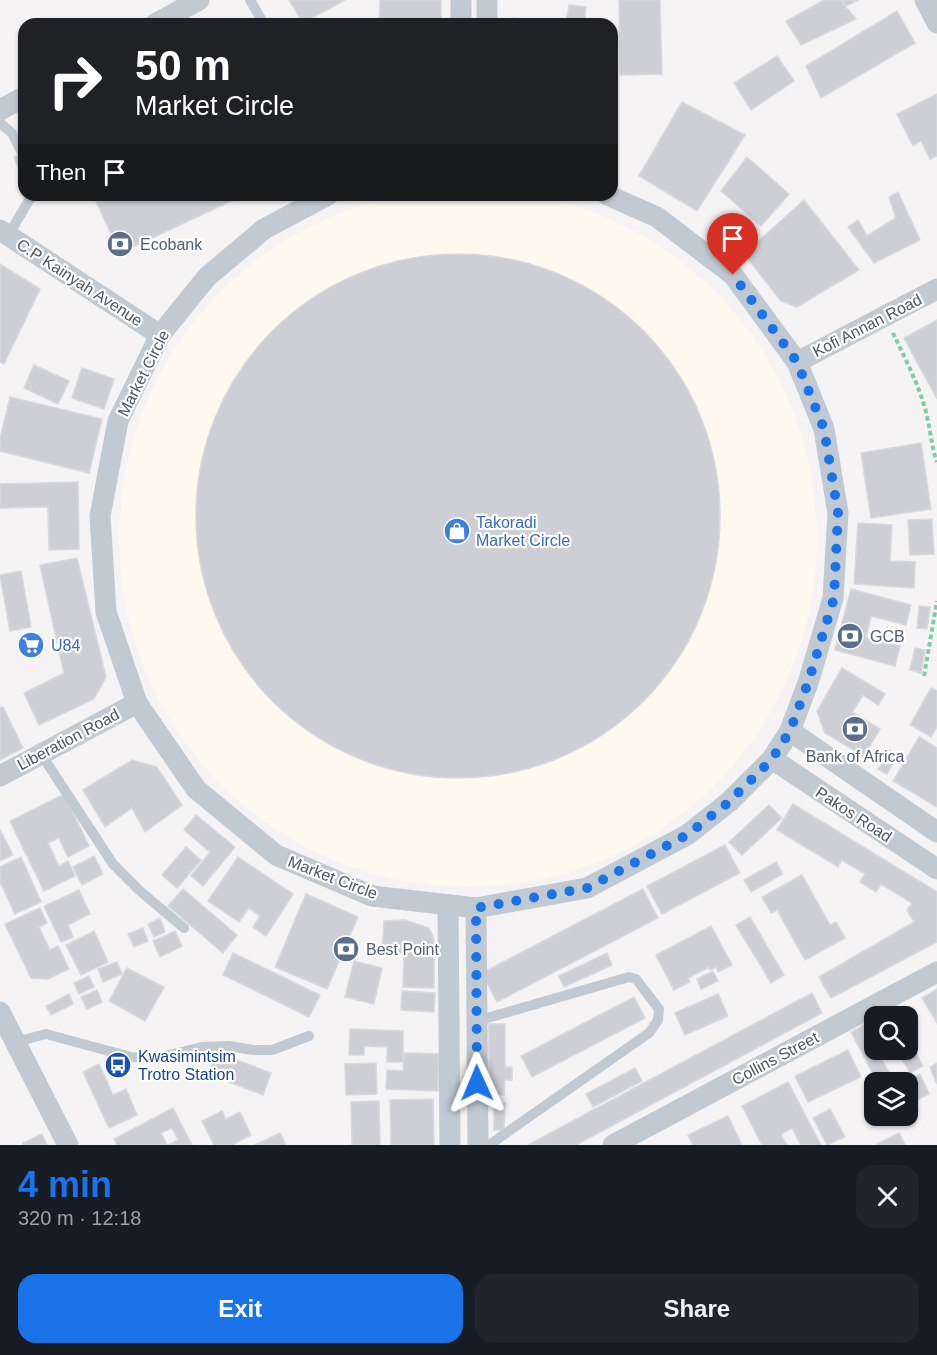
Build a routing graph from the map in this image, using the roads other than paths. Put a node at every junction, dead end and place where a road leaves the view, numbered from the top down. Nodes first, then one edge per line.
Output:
1 (250, 0) edge
2 (461, 0) edge
3 (487, 0) edge
4 (925, 0) edge
5 (188, 2) edge
6 (164, 18) edge
7 (260, 18) edge
8 (461, 18) edge
9 (487, 18) edge
10 (937, 23) edge
11 (18, 100) edge
12 (0, 110) edge
13 (0, 123) edge
14 (18, 145) edge
15 (618, 200) edge
16 (28, 201) edge
17 (317, 201) edge
18 (4, 233) edge
19 (937, 289) edge
20 (160, 335) junction
21 (797, 362) junction
22 (137, 703) junction
23 (790, 731) junction
24 (41, 754) junction
25 (772, 759) junction
26 (0, 776) edge
27 (937, 832) edge
28 (937, 869) edge
29 (448, 904) junction
30 (476, 908) junction
31 (184, 928) dead end
32 (937, 972) edge
33 (0, 1012) edge
34 (477, 1021) junction
35 (309, 1036) dead end
36 (8, 1046) edge
37 (68, 1145) edge
38 (450, 1145) edge
39 (478, 1145) edge
40 (489, 1145) edge
41 (613, 1145) edge

1 - 7 lane
2 - 8 street
3 - 9 street
4 - 10 street
5 - 6 street
11 - 12 street
13 - 14 lane
15 - 21 street, Market Circle
16 - 18 lane
17 - 20 street, Market Circle
18 - 20 street, C.P Kainyah Avenue
19 - 21 street, Kofi Annan Road
20 - 22 street, Market Circle
21 - 23 street, Market Circle
22 - 24 street, Liberation Road
22 - 29 street, Market Circle
23 - 25 street, Market Circle
23 - 27 street, Pakos Road
24 - 26 street, Liberation Road
24 - 31 lane
25 - 28 street, Pakos Road
25 - 30 street, Market Circle
29 - 30 street, Market Circle
29 - 38 street
30 - 34 street
32 - 41 street, Collins Street
33 - 36 street
34 - 39 street
34 - 40 lane
35 - 36 lane
36 - 37 street

